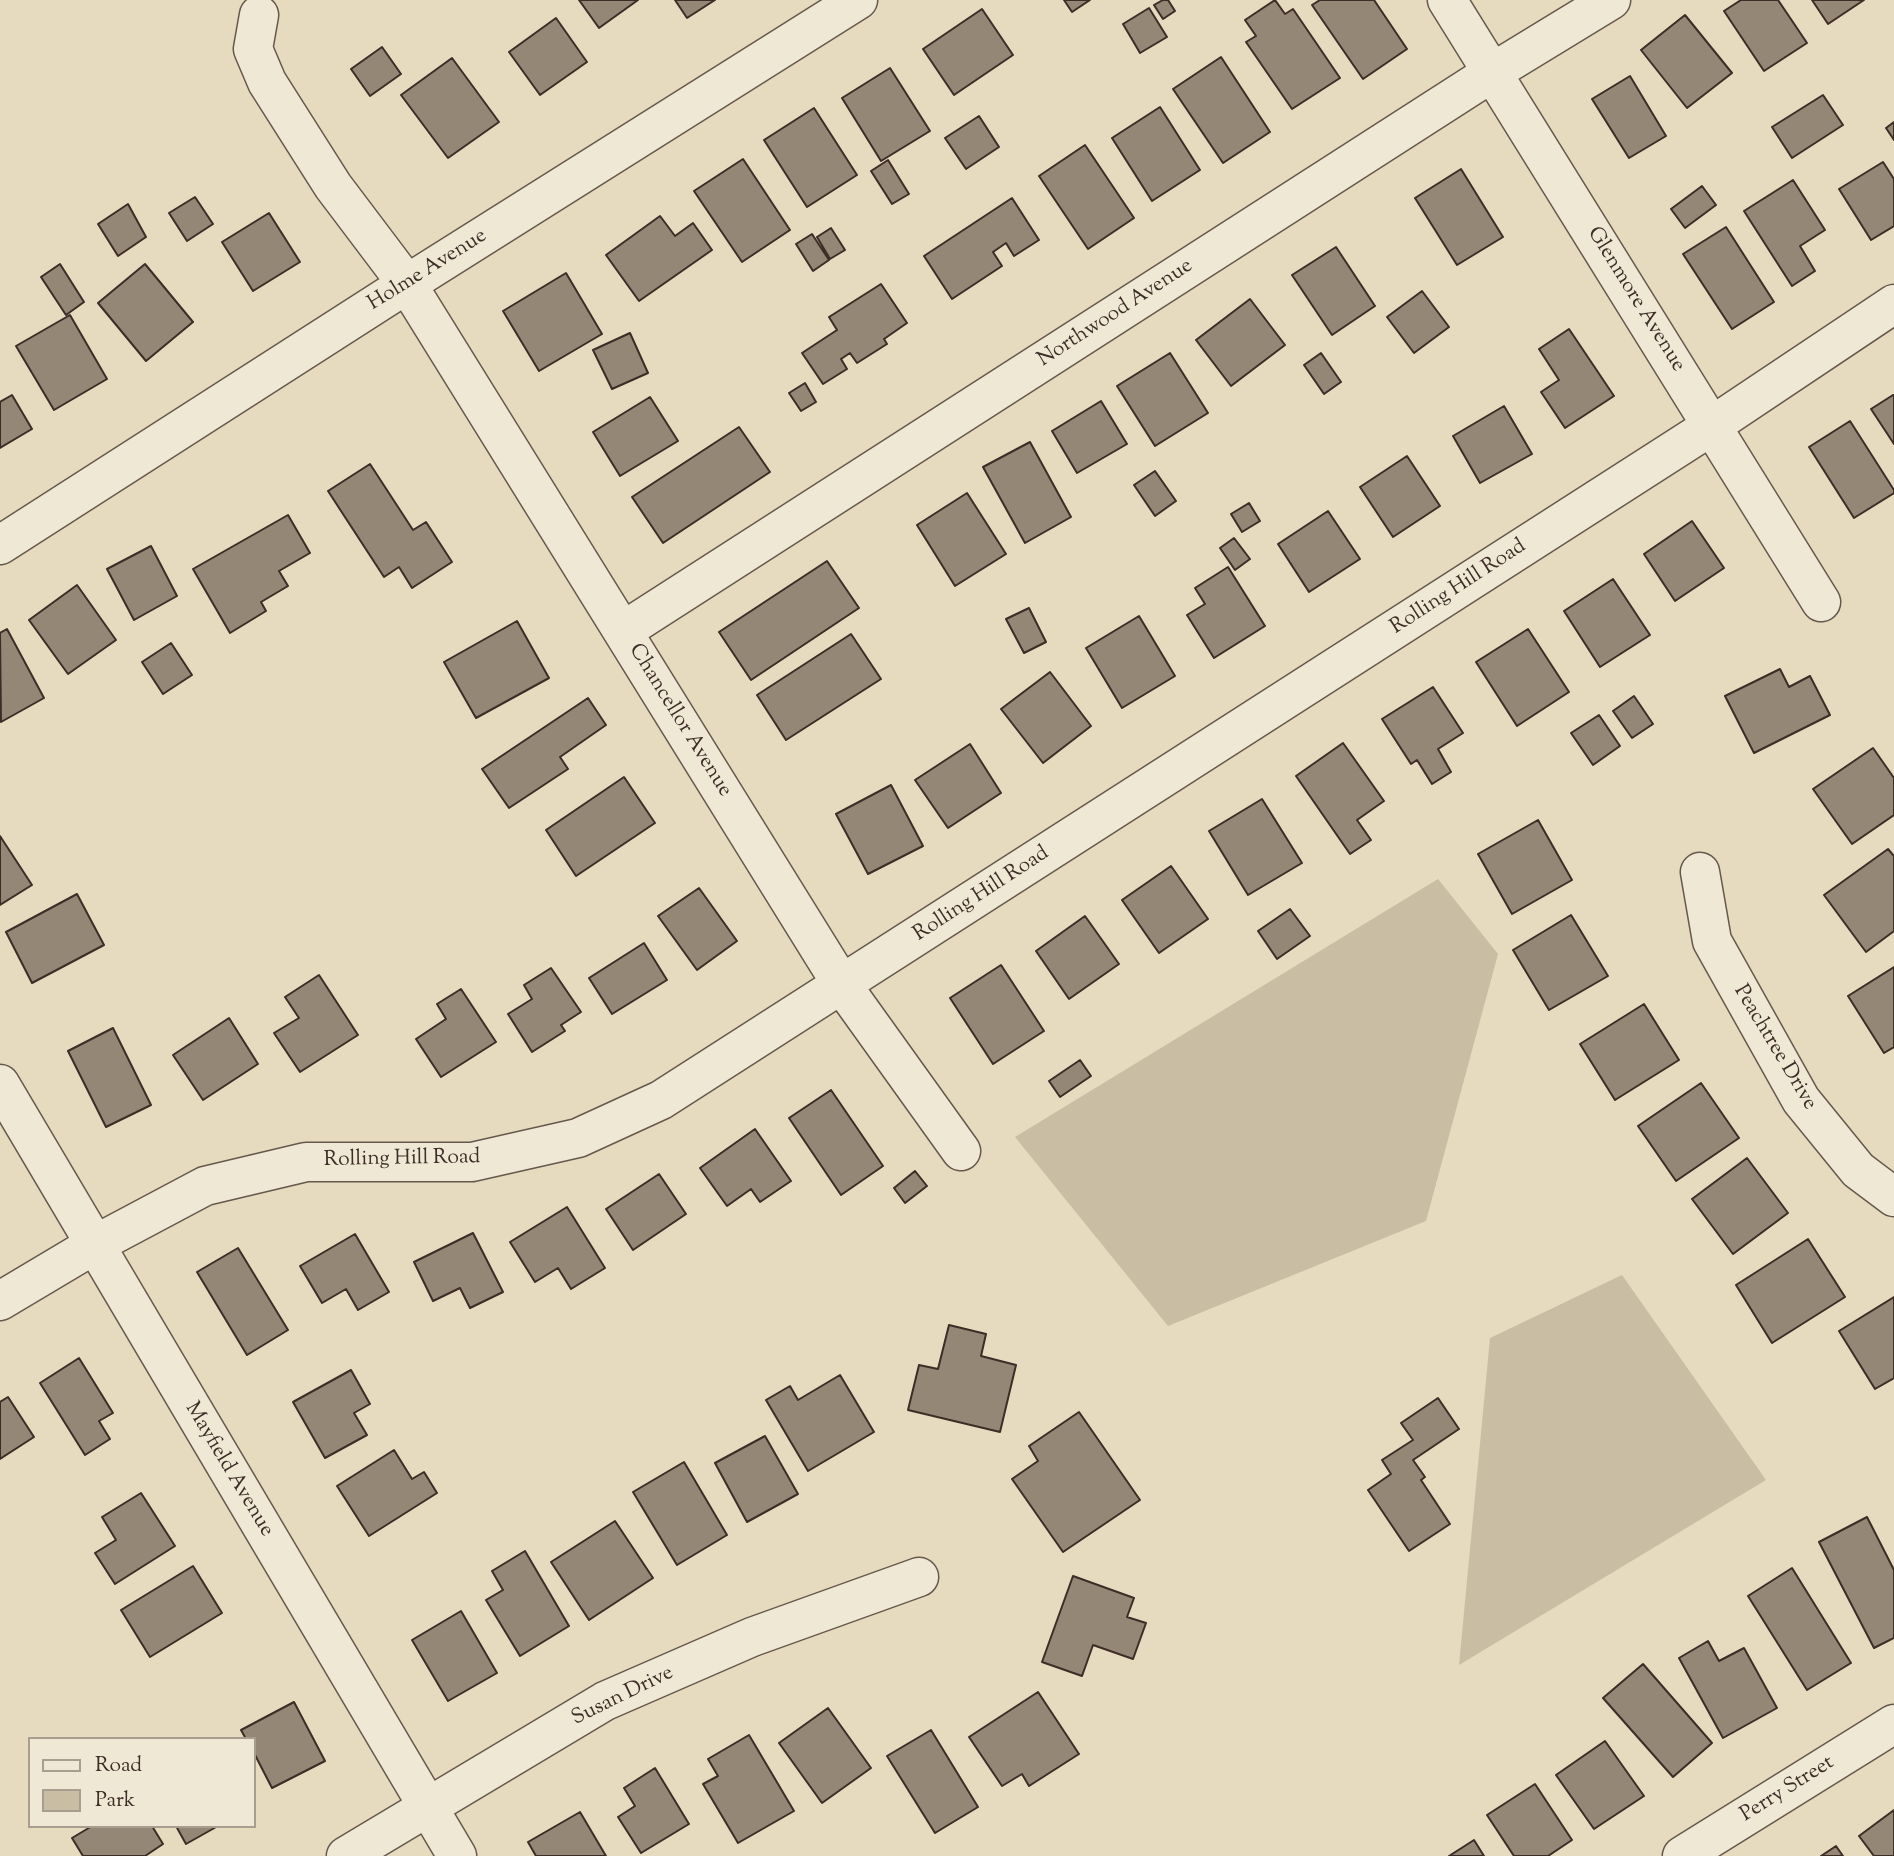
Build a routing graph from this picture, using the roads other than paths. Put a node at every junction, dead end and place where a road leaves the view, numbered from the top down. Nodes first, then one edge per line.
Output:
1 (858, 0) edge
2 (1447, 0) edge
3 (1611, 0) edge
4 (259, 15) dead end
5 (1493, 72) junction
6 (407, 284) junction
7 (1894, 304) edge
8 (1713, 425) junction
9 (0, 545) edge
10 (1821, 603) dead end
11 (623, 631) junction
12 (1700, 872) dead end
13 (842, 985) junction
14 (0, 1084) edge
15 (961, 1151) dead end
16 (1894, 1197) edge
17 (94, 1245) junction
18 (0, 1301) edge
19 (919, 1577) dead end
20 (1894, 1724) edge
21 (428, 1807) junction
22 (346, 1856) edge
23 (457, 1856) edge
24 (1682, 1856) edge

1 - 6 street, Holme Avenue
2 - 5 street, Glenmore Avenue
3 - 5 street, Northwood Avenue
4 - 6 street, Chancellor Avenue
5 - 8 street, Glenmore Avenue
5 - 11 street, Northwood Avenue
6 - 9 street, Holme Avenue
6 - 11 street, Chancellor Avenue
7 - 8 street, Rolling Hill Road
8 - 10 street, Glenmore Avenue
8 - 13 street, Rolling Hill Road
11 - 13 street, Chancellor Avenue
12 - 16 street, Peachtree Drive
13 - 15 street, Chancellor Avenue
13 - 17 street, Rolling Hill Road
14 - 17 street, Mayfield Avenue
17 - 18 street, Rolling Hill Road
17 - 21 street, Mayfield Avenue
19 - 21 street, Susan Drive
20 - 24 street, Perry Street
21 - 22 street, Susan Drive
21 - 23 street, Mayfield Avenue

